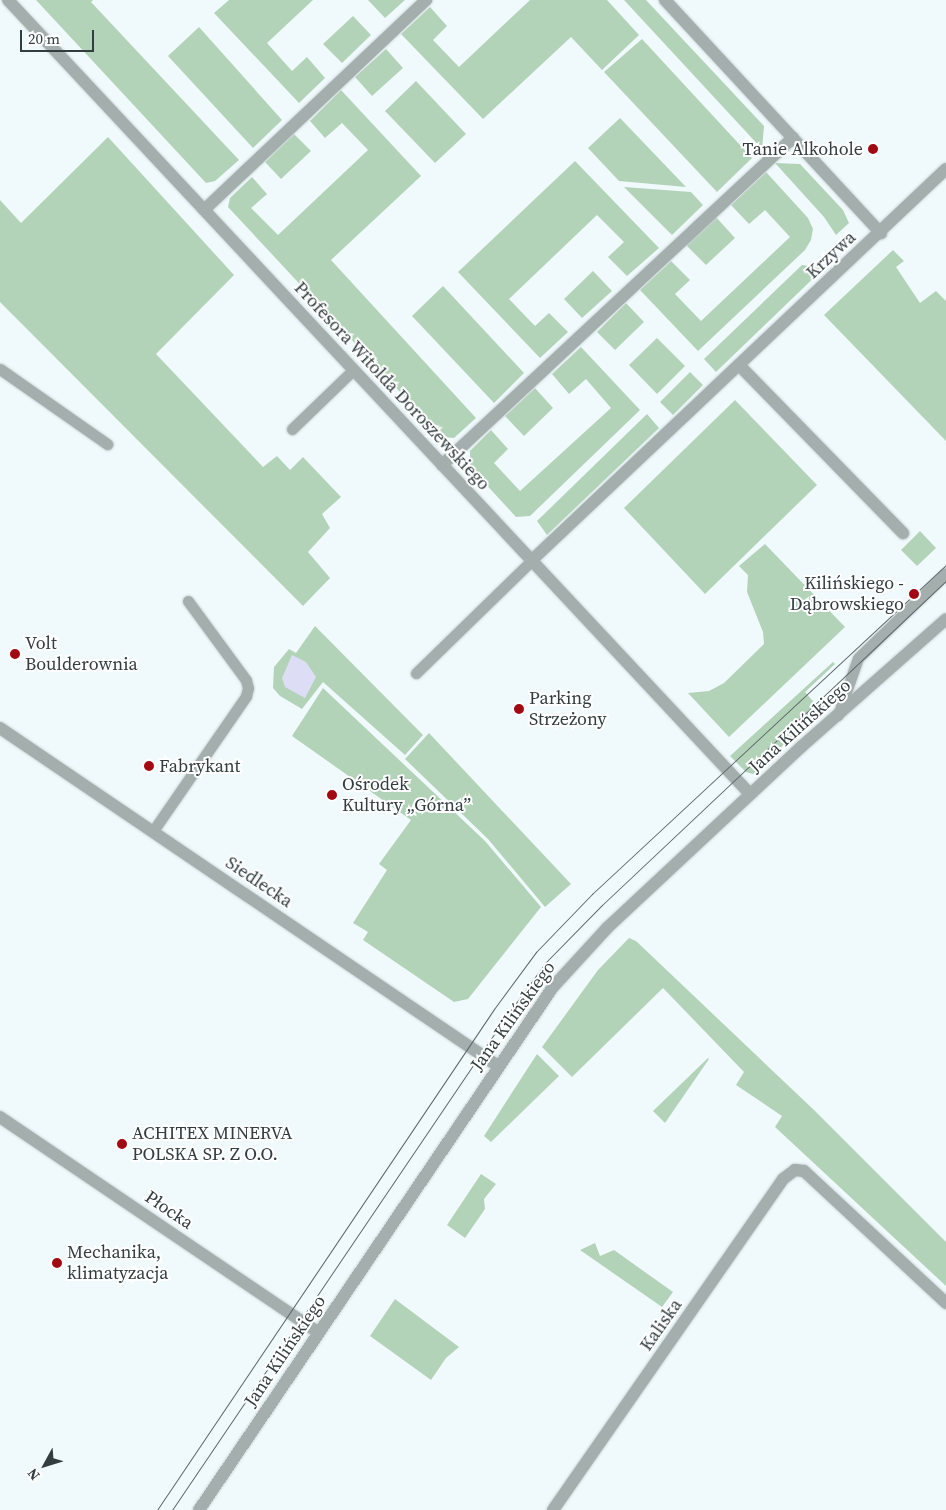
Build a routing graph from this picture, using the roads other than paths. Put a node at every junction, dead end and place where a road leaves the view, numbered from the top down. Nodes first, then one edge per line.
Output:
1 (8, 0) edge
2 (426, 0) edge
3 (665, 0) edge
4 (793, 138) junction
5 (946, 169) edge
6 (204, 210) junction
7 (881, 233) junction
8 (739, 366) junction
9 (0, 369) edge
10 (353, 370) junction
11 (292, 429) dead end
12 (107, 444) dead end
13 (442, 465) junction
14 (903, 532) dead end
15 (532, 561) junction
16 (946, 573) edge
17 (188, 602) dead end
18 (946, 619) edge
19 (416, 673) dead end
20 (838, 715) junction
21 (0, 728) edge
22 (750, 794) junction
23 (153, 831) junction
24 (498, 1066) junction
25 (0, 1117) edge
26 (946, 1303) edge
27 (318, 1332) junction
28 (199, 1510) edge
29 (553, 1510) edge

1 - 6 street, Profesora Witolda Doroszewskiego
2 - 6 street
3 - 4 street
4 - 7 street
4 - 13 street
5 - 7 street, Krzywa
6 - 10 street, Profesora Witolda Doroszewskiego
7 - 8 street, Krzywa
8 - 14 street
8 - 15 street, Krzywa
9 - 12 lane
10 - 11 lane
10 - 13 street, Profesora Witolda Doroszewskiego
13 - 15 street, Profesora Witolda Doroszewskiego
15 - 19 lane
15 - 22 street, Profesora Witolda Doroszewskiego
16 - 20 lane
17 - 23 lane
18 - 20 street, Jana Kilińskiego
20 - 22 street, Jana Kilińskiego
21 - 23 street, Siedlecka
22 - 24 street, Jana Kilińskiego
23 - 24 street, Siedlecka
24 - 27 street, Jana Kilińskiego
25 - 27 street, Płocka
26 - 29 street, Kaliska
27 - 28 street, Jana Kilińskiego

